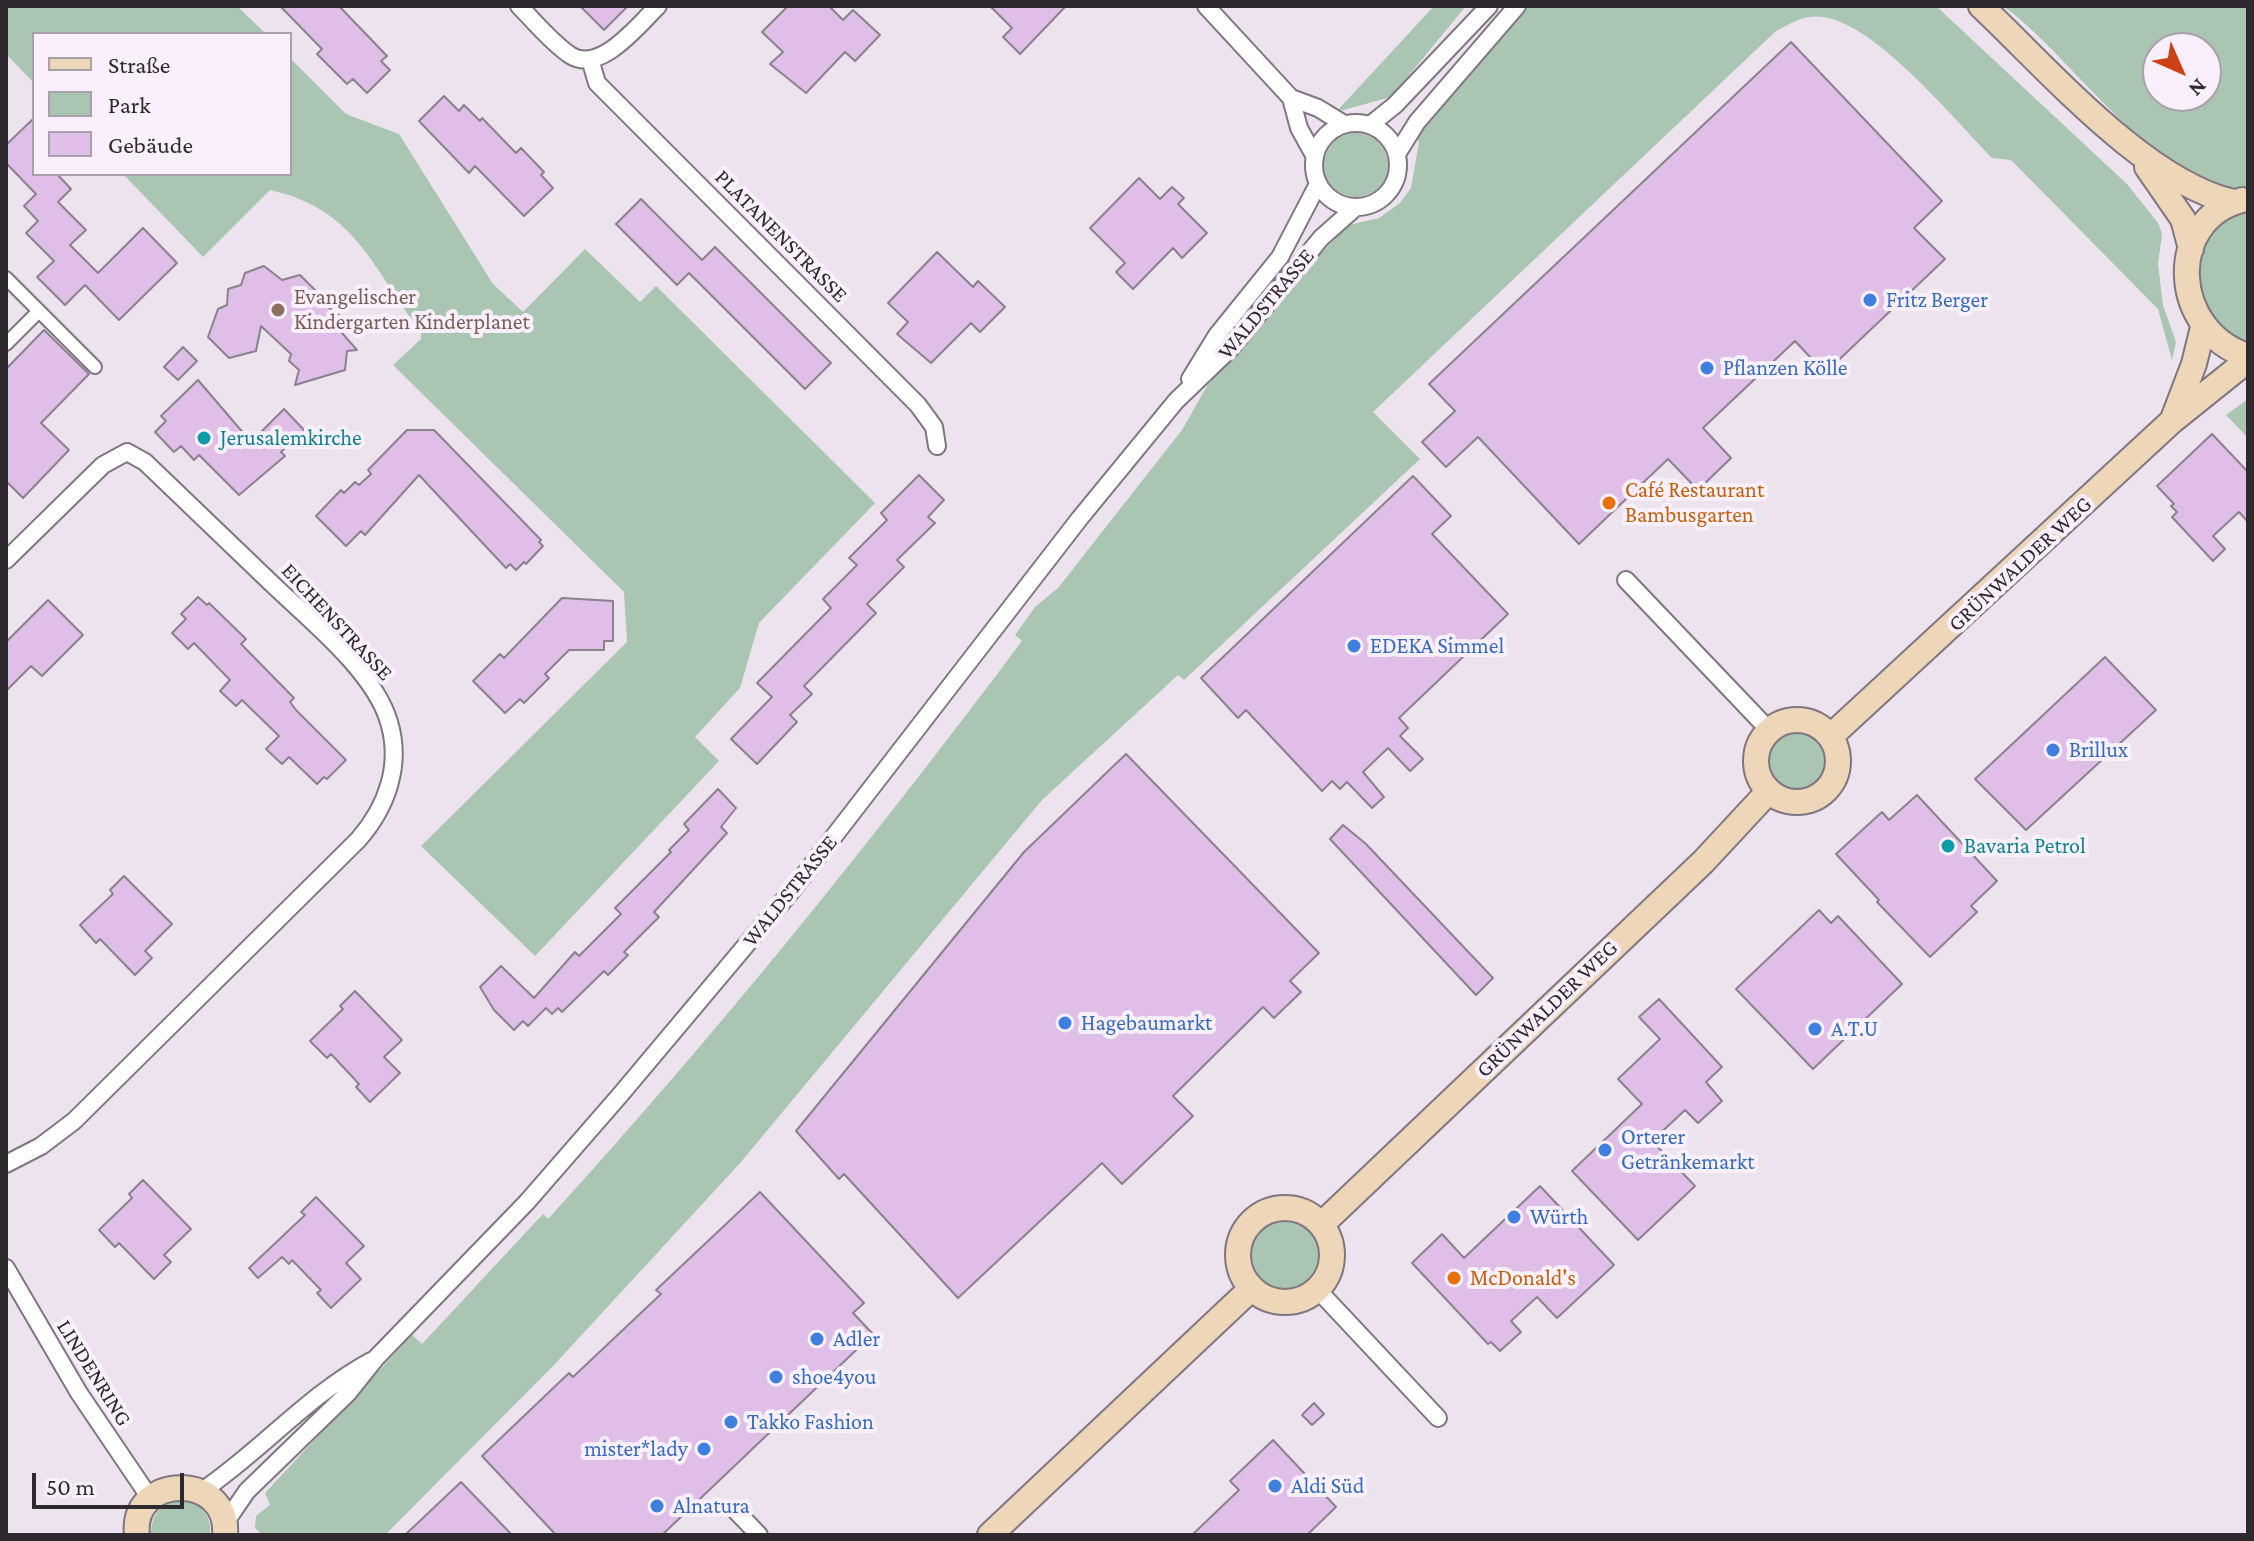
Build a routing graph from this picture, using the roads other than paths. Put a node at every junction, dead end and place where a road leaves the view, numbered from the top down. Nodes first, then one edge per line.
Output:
1 (519, 6) edge
2 (658, 6) edge
3 (1206, 6) edge
4 (1489, 6) edge
5 (1517, 6) edge
6 (1981, 6) edge
7 (590, 59) junction
8 (1291, 98) junction
9 (1344, 124) junction
10 (1370, 125) junction
11 (2134, 150) junction
12 (1397, 154) junction
13 (1315, 157) junction
14 (1318, 184) junction
15 (2241, 200) edge
16 (1356, 207) junction
17 (2191, 249) junction
18 (6, 278) edge
19 (39, 311) junction
20 (2203, 327) junction
21 (6, 344) edge
22 (2248, 358) edge
23 (95, 367) dead end
24 (1176, 401) junction
25 (2172, 421) junction
26 (937, 446) dead end
27 (6, 560) edge
28 (1626, 580) dead end
29 (1769, 730) junction
30 (1831, 736) junction
31 (1769, 791) junction
32 (6, 1164) edge
33 (1322, 1224) junction
34 (6, 1268) edge
35 (1252, 1288) junction
36 (1317, 1289) junction
37 (376, 1358) junction
38 (1438, 1418) dead end
39 (202, 1491) junction
40 (150, 1498) junction
41 (735, 1510) dead end
42 (226, 1531) edge
43 (137, 1535) edge
44 (759, 1535) edge
45 (990, 1535) edge

1 - 7 street
2 - 7 street
3 - 8 street
4 - 10 street
5 - 12 street, WALDSTRASSE
6 - 11 main road
7 - 26 street, PLATANENSTRASSE
8 - 9 street
8 - 13 street
9 - 10 street
9 - 13 street
10 - 12 street
11 - 15 main road
11 - 17 main road
12 - 16 street, WALDSTRASSE
13 - 14 street
14 - 16 street
14 - 24 street, WALDSTRASSE
15 - 17 main road
16 - 24 street, WALDSTRASSE
17 - 20 main road
18 - 19 street
19 - 21 street
19 - 23 street
20 - 22 main road
20 - 25 main road, GRÜNWALDER WEG
22 - 25 main road, GRÜNWALDER WEG
24 - 37 street, WALDSTRASSE
25 - 30 main road, GRÜNWALDER WEG
27 - 32 street, EICHENSTRASSE
28 - 29 street
29 - 30 main road
29 - 31 main road
30 - 31 main road
31 - 33 main road, GRÜNWALDER WEG
33 - 35 main road
33 - 36 main road
34 - 40 street, LINDENRING
35 - 36 main road
35 - 45 main road
36 - 38 street
37 - 39 street, WALDSTRASSE
37 - 42 street, WALDSTRASSE
39 - 40 main road
39 - 42 main road, WALDSTRASSE
40 - 43 main road
41 - 44 street

